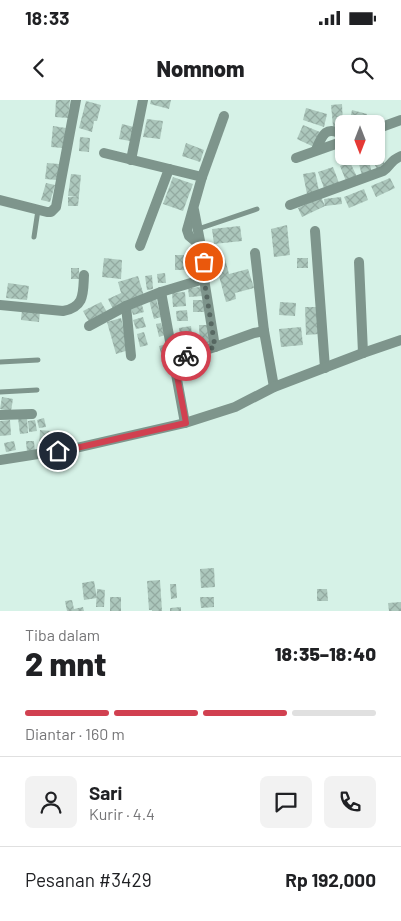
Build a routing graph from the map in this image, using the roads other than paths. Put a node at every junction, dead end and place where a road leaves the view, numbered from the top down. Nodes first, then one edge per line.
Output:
1 (76, 100) edge
2 (143, 100) edge
3 (224, 116) dead end
4 (401, 120) edge
5 (385, 126) edge
6 (335, 131) edge
7 (335, 144) edge
8 (316, 150) junction
9 (104, 153) dead end
10 (401, 156) edge
11 (296, 158) dead end
12 (131, 160) junction
13 (168, 169) junction
14 (202, 177) junction
15 (0, 200) edge
16 (290, 205) dead end
17 (194, 208) junction
18 (257, 209) dead end
19 (38, 210) junction
20 (198, 229) junction
21 (315, 231) dead end
22 (34, 236) dead end
23 (140, 246) dead end
24 (201, 246) junction
25 (255, 252) dead end
26 (359, 262) dead end
27 (84, 275) dead end
28 (204, 279) junction
29 (161, 292) junction
30 (0, 305) edge
31 (126, 306) junction
32 (89, 326) dead end
33 (264, 331) junction
34 (401, 340) edge
35 (215, 347) junction
36 (363, 353) junction
37 (131, 356) dead end
38 (38, 360) dead end
39 (174, 360) junction
40 (0, 362) edge
41 (325, 368) junction
42 (274, 387) junction
43 (37, 390) dead end
44 (0, 392) edge
45 (32, 414) dead end
46 (0, 415) edge
47 (186, 423) junction
48 (0, 460) edge

1 - 19 street
2 - 12 street
3 - 14 street
4 - 5 street
6 - 8 street
7 - 8 street
8 - 11 street
9 - 12 street
10 - 16 street
12 - 13 street
13 - 14 street
13 - 23 street
14 - 17 street
15 - 19 street
17 - 20 street
17 - 24 street
18 - 20 lane
19 - 22 lane
20 - 24 street
21 - 41 street
24 - 28 street
25 - 33 street
26 - 36 street
27 - 30 street
28 - 29 street
28 - 35 street
29 - 31 street
29 - 39 street
31 - 32 street
31 - 37 street
33 - 35 street
33 - 42 street
34 - 36 street
35 - 39 street
36 - 41 street
38 - 40 lane
39 - 47 street
41 - 42 street
42 - 47 street
43 - 44 lane
45 - 46 street
47 - 48 street

